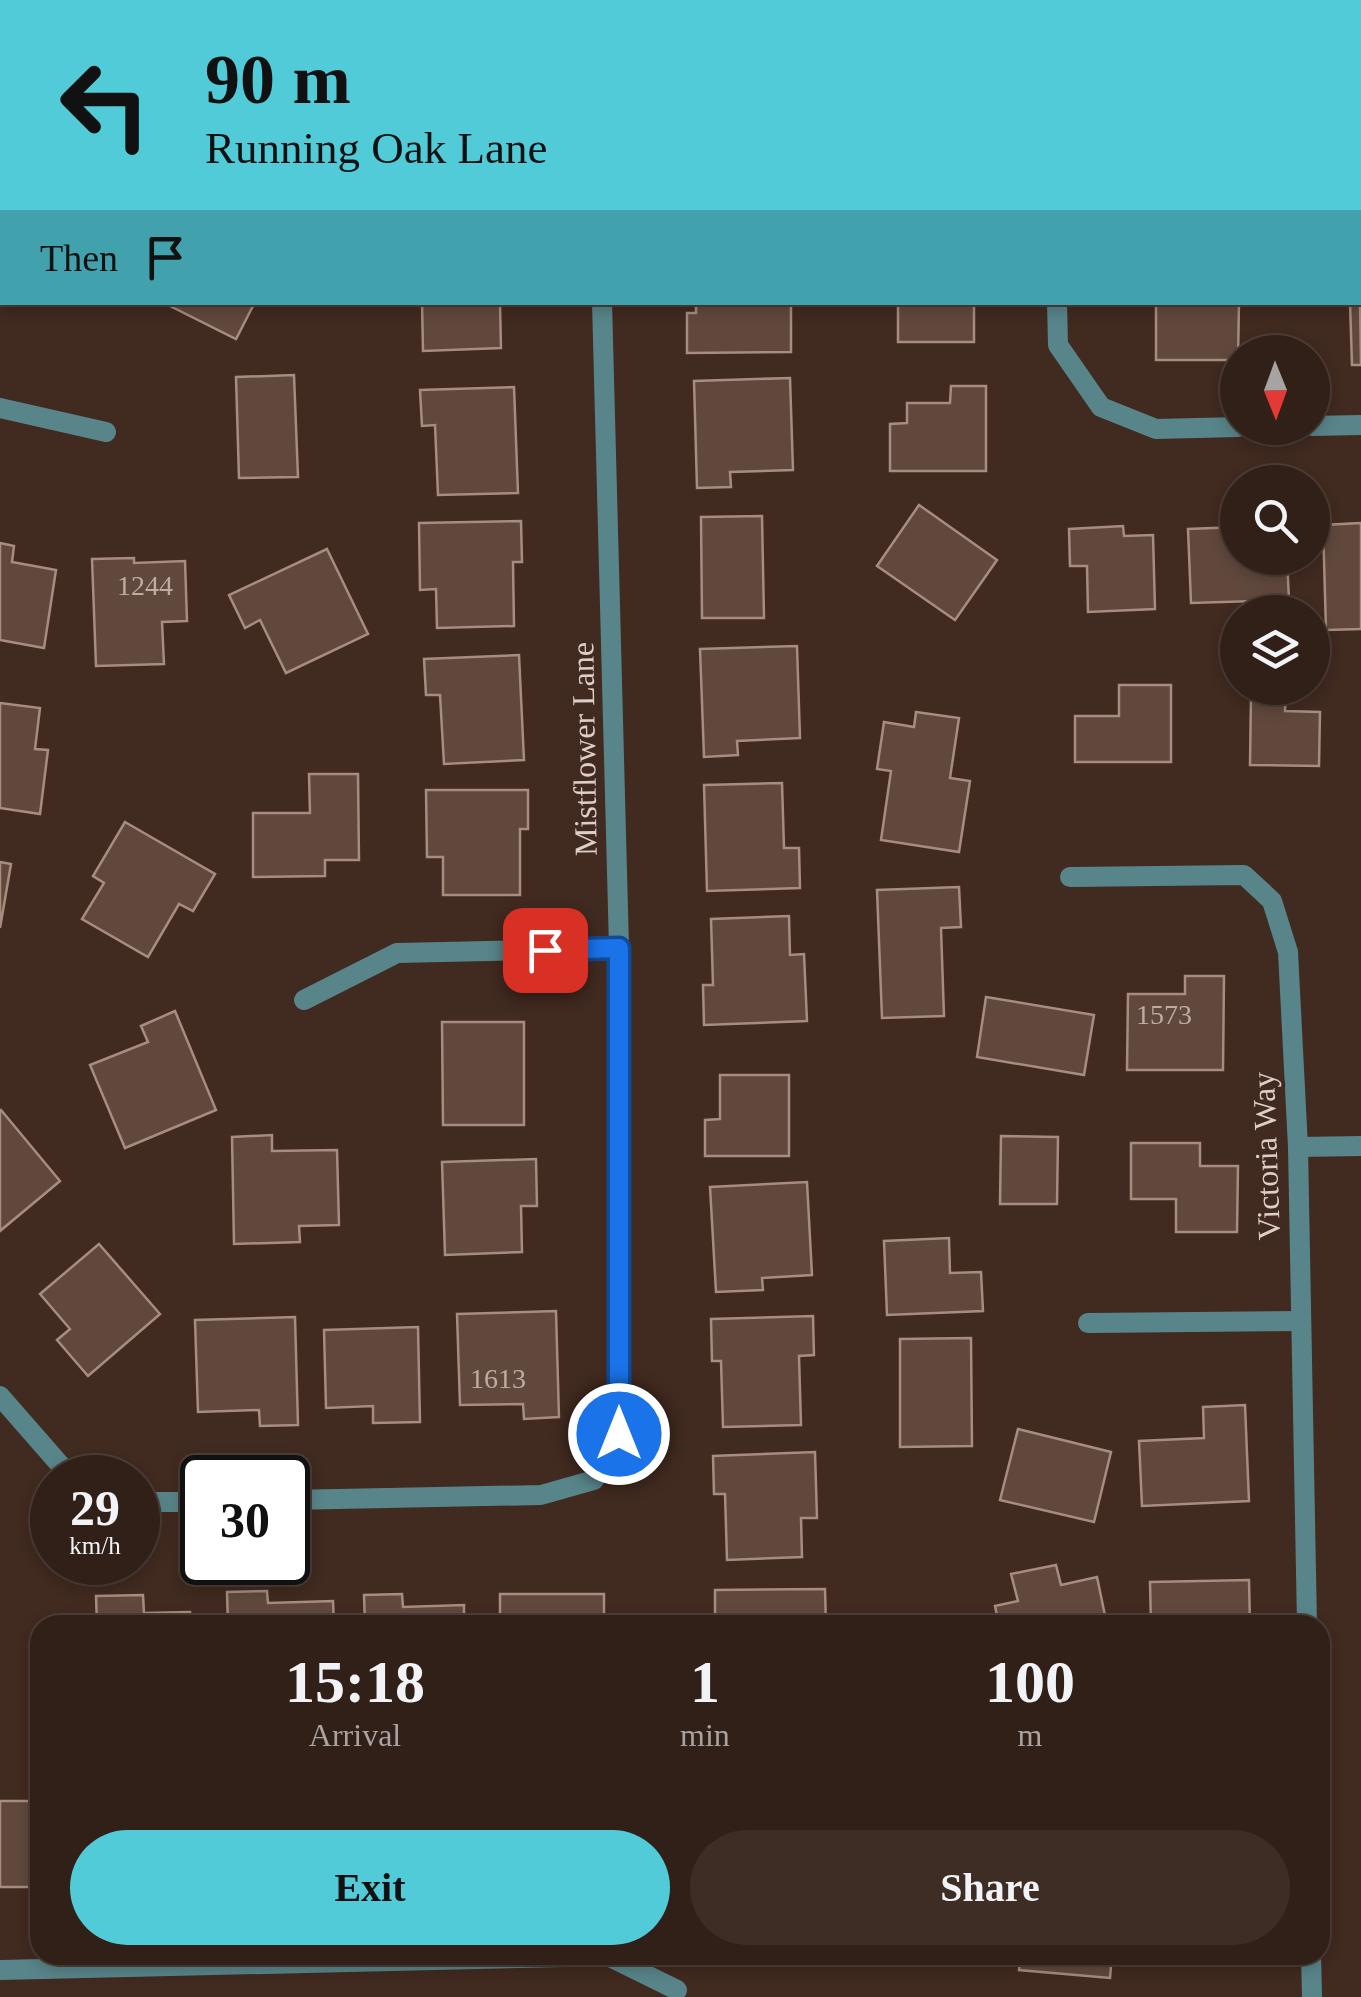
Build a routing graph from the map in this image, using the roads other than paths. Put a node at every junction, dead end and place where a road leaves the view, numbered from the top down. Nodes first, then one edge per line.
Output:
1 (602, 305) edge
2 (1057, 305) edge
3 (0, 408) edge
4 (1361, 425) edge
5 (1330, 426) edge
6 (1220, 427) edge
7 (106, 432) dead end
8 (1070, 877) dead end
9 (619, 948) junction
10 (304, 1000) dead end
11 (1361, 1146) edge
12 (1298, 1147) junction
13 (1301, 1321) junction
14 (1088, 1323) dead end
15 (0, 1396) edge
16 (52, 1455) edge
17 (310, 1500) edge
18 (1307, 1615) edge
19 (217, 1965) edge
20 (627, 1965) edge
21 (1311, 1965) edge
22 (0, 1970) edge
23 (678, 1990) dead end
24 (1312, 1997) edge

1 - 9 street, Mistflower Lane
2 - 6 street
3 - 7 street
4 - 5 street
8 - 12 street, Victoria Way
9 - 10 street
9 - 17 street, Mistflower Lane
11 - 12 street
12 - 13 street, Victoria Way
13 - 14 street
13 - 18 street, Victoria Way
15 - 16 street
19 - 22 street
20 - 23 street
21 - 24 street

